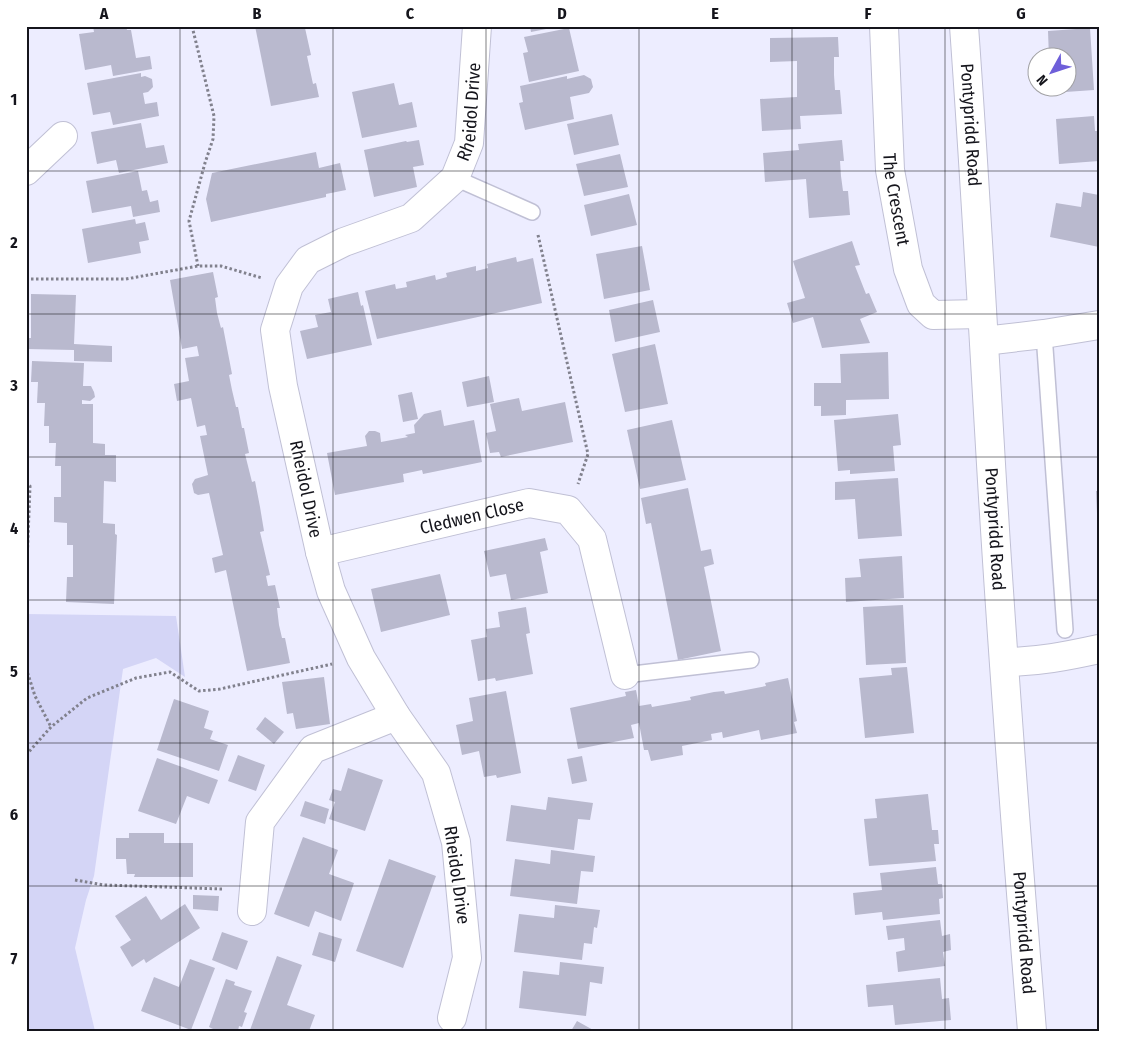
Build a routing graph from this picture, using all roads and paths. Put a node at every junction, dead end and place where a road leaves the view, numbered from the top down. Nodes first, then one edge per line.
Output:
1 (192, 26) edge
2 (477, 26) edge
3 (884, 26) edge
4 (964, 26) edge
5 (63, 136) dead end
6 (26, 170) edge
7 (454, 178) junction
8 (532, 212) joint
9 (198, 266) junction
10 (26, 278) edge
11 (289, 286) junction
12 (982, 314) junction
13 (1099, 325) edge
14 (1044, 334) junction
15 (984, 341) junction
16 (26, 482) edge
17 (568, 510) junction
18 (320, 552) junction
19 (26, 589) edge
20 (1065, 630) dead end
21 (1099, 649) edge
22 (361, 658) junction
23 (751, 660) dead end
24 (1004, 662) junction
25 (26, 668) edge
26 (625, 675) joint
27 (396, 716) junction
28 (52, 727) junction
29 (26, 756) edge
30 (75, 880) dead end
31 (253, 900) joint
32 (458, 1024) edge
33 (1032, 1031) edge

1 - 9 path
2 - 7 street, Rheidol Drive
3 - 12 street, The Crescent
4 - 12 street, Pontypridd Road
5 - 6 street
7 - 8 lane
7 - 11 street, Rheidol Drive
8 - 17 path
9 - 10 path
9 - 11 path
11 - 18 street, Rheidol Drive
12 - 15 street, Pontypridd Road
13 - 14 street
14 - 15 street
14 - 20 lane
15 - 24 street, Pontypridd Road
16 - 19 path
17 - 18 street, Cledwen Close
17 - 26 street
18 - 22 street, Rheidol Drive
21 - 24 street
22 - 27 street, Rheidol Drive
22 - 28 path
23 - 26 lane
24 - 33 street, Pontypridd Road
25 - 28 path
27 - 31 street
27 - 32 street, Rheidol Drive
28 - 29 path
30 - 31 path

